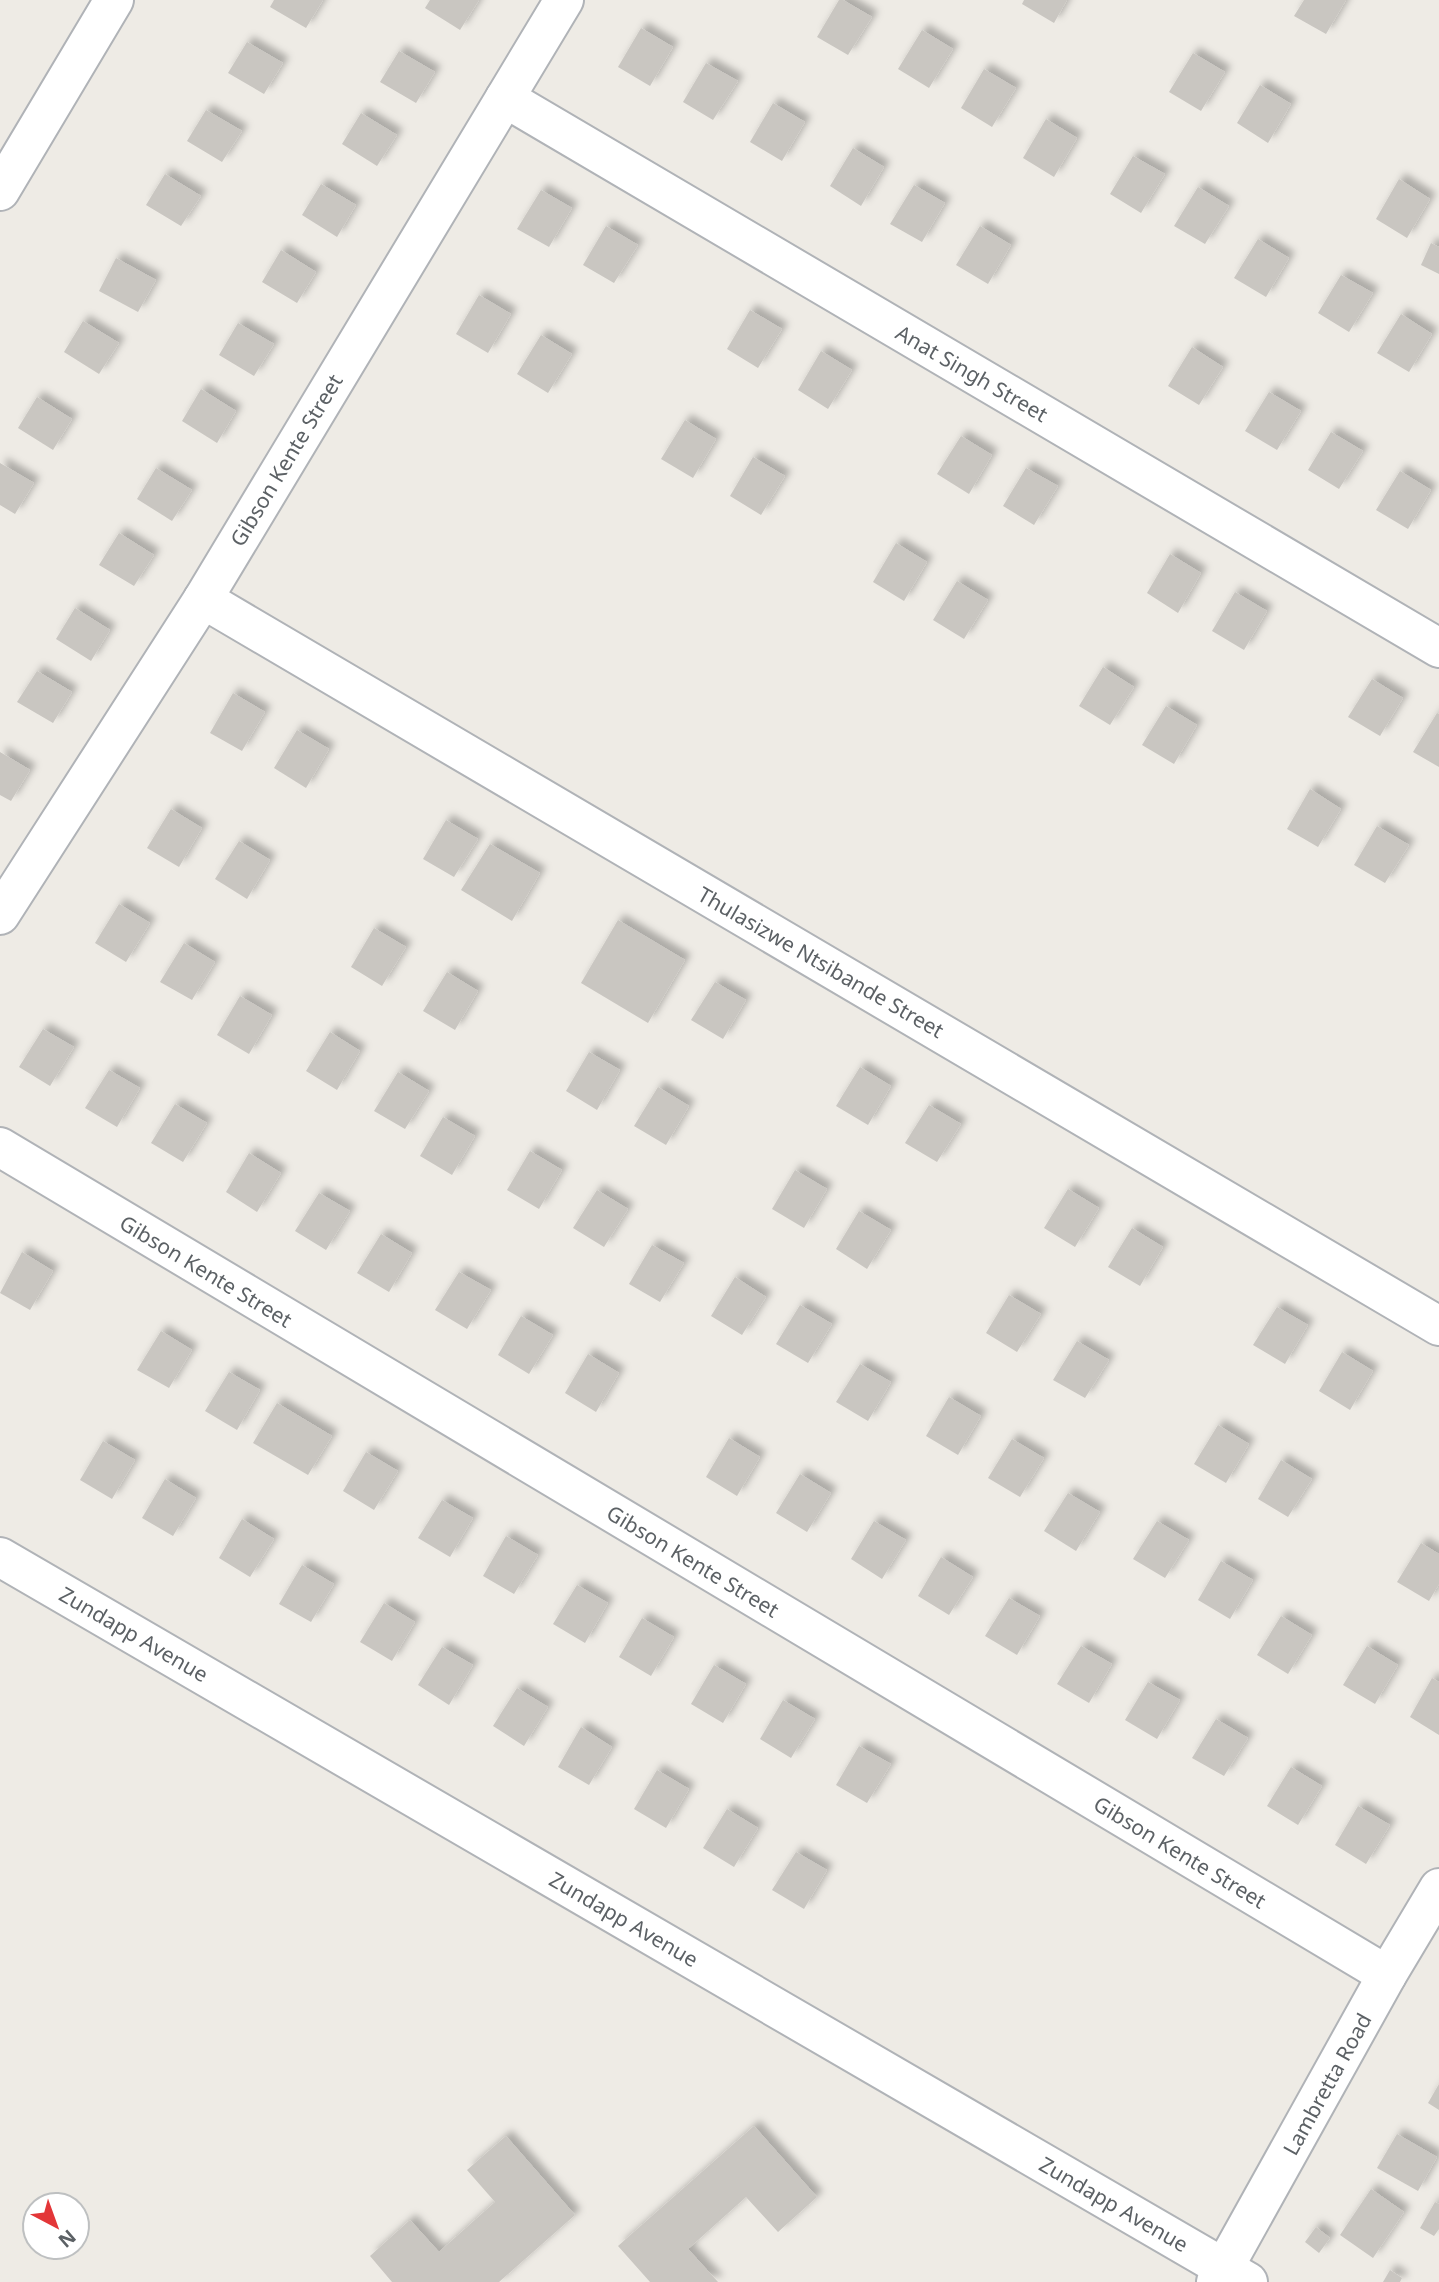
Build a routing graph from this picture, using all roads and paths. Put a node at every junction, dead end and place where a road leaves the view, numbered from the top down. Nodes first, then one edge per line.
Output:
1 (114, 0) edge
2 (564, 0) edge
3 (505, 98) junction
4 (0, 191) edge
5 (203, 598) junction
6 (1439, 648) edge
7 (0, 915) edge
8 (0, 1147) edge
9 (1439, 1326) edge
10 (0, 1557) edge
11 (1439, 1888) edge
12 (1387, 1975) junction
13 (1230, 2278) edge

1 - 4 street
2 - 3 street, Gibson Kente Street
3 - 5 street, Gibson Kente Street
3 - 6 street, Anat Singh Street
5 - 7 street, Gibson Kente Street
5 - 9 street, Thulasizwe Ntsibande Street
8 - 12 street, Gibson Kente Street
10 - 13 street, Zundapp Avenue
11 - 12 street, Lambretta Road
12 - 13 street, Lambretta Road

